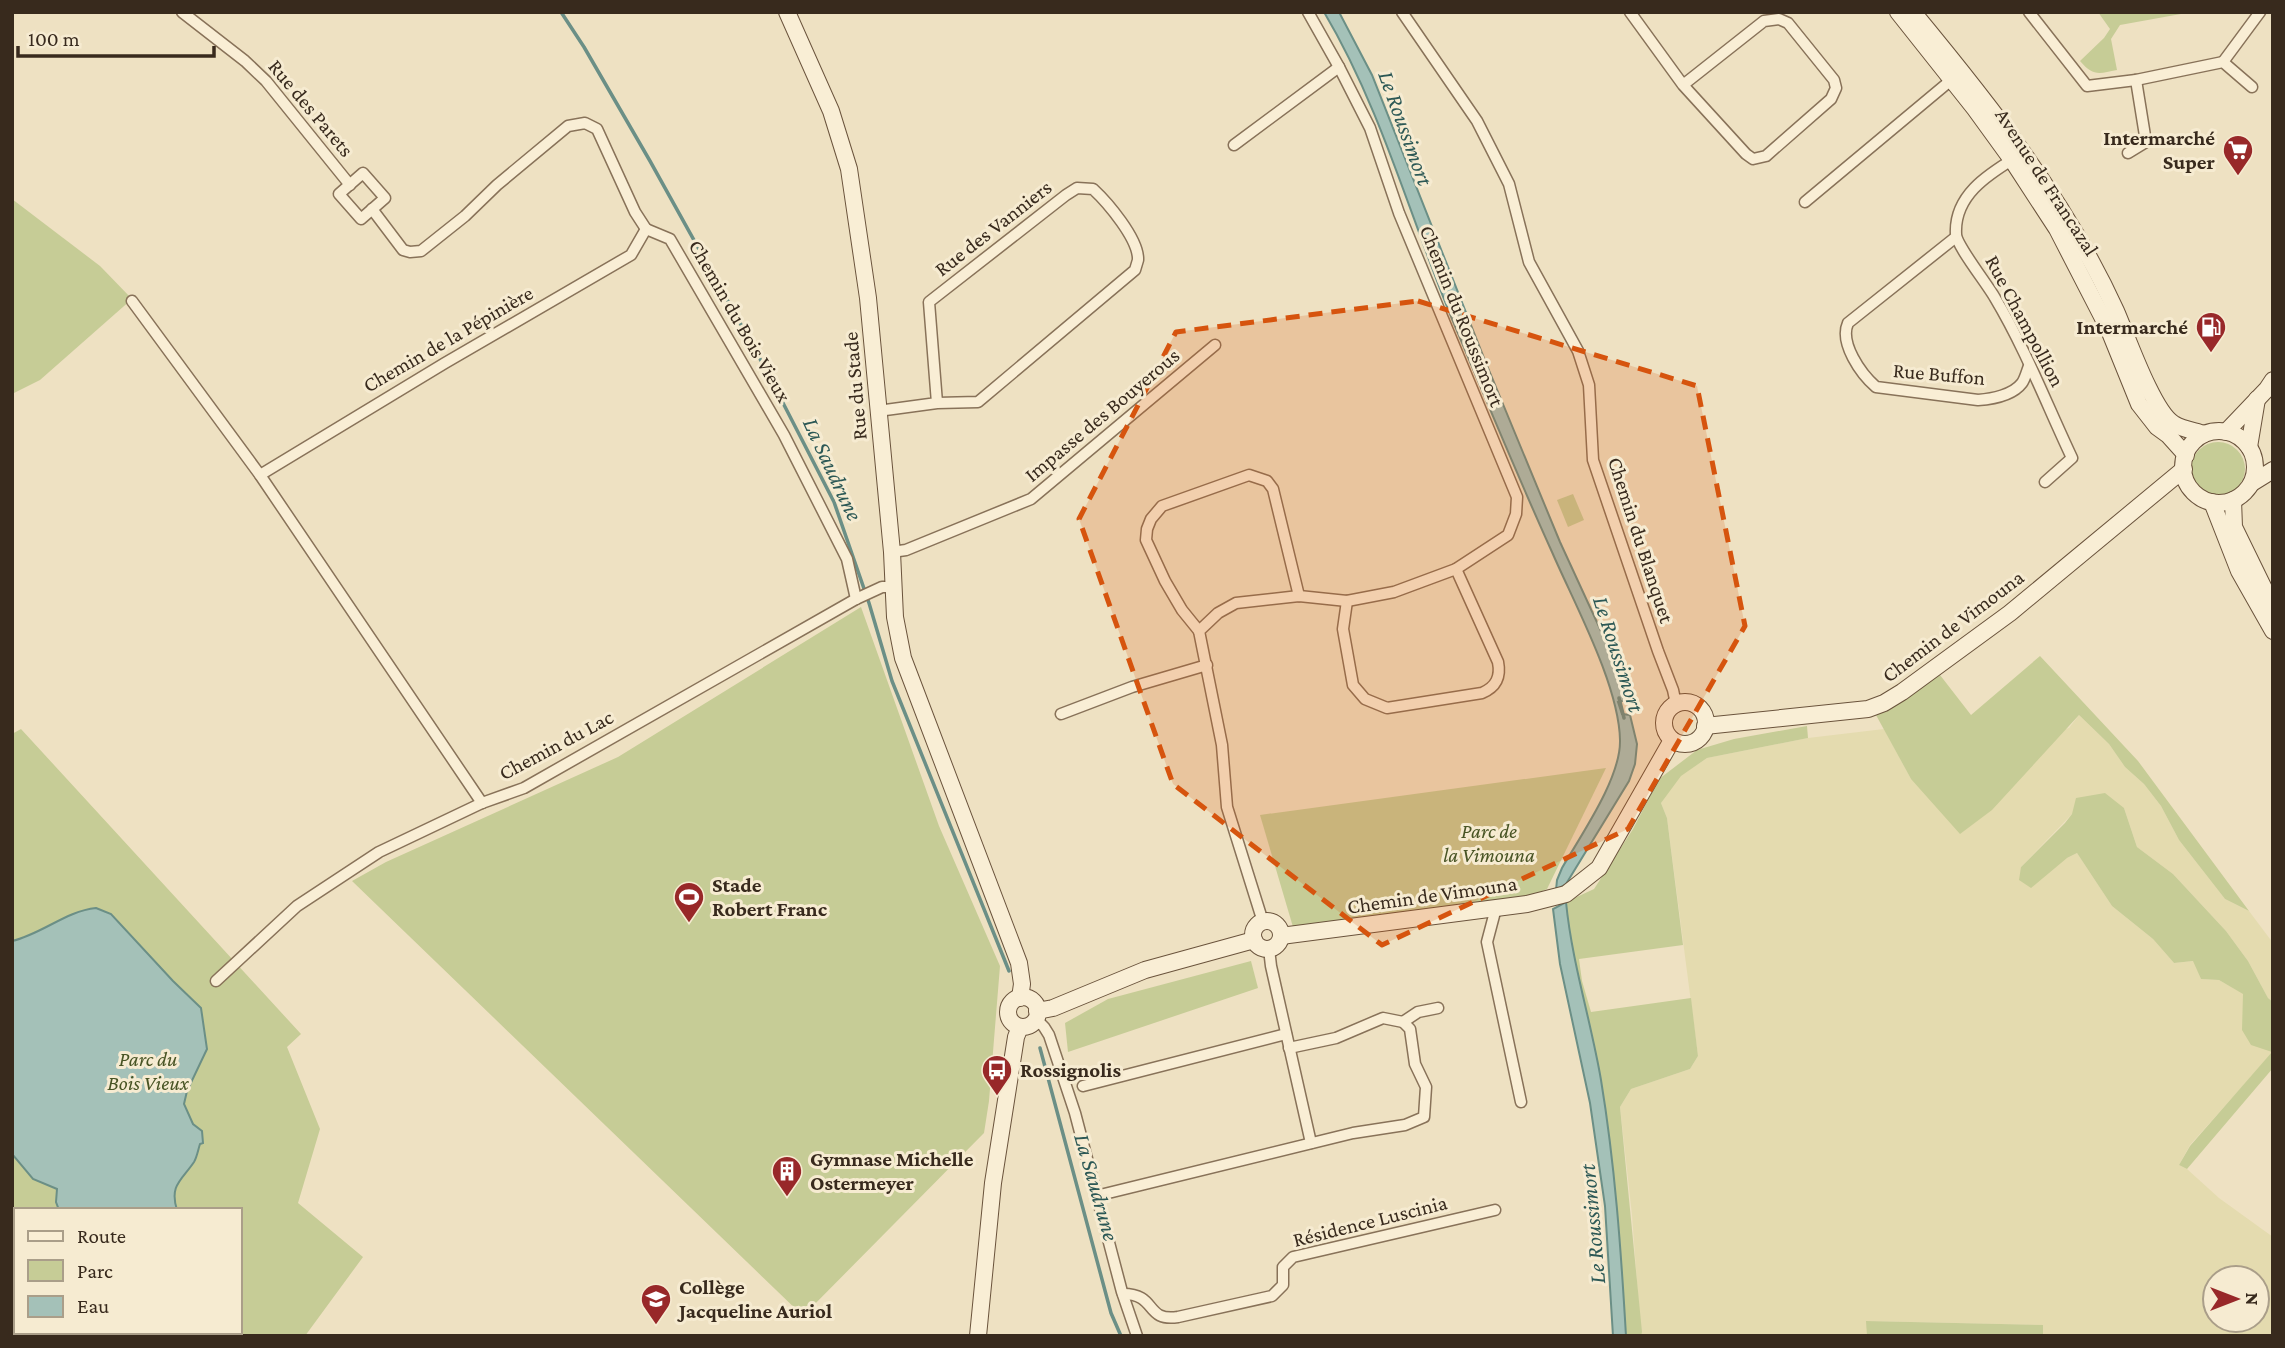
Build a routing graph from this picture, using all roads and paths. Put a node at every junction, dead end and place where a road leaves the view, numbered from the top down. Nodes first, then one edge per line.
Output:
1 (182, 12) edge
2 (787, 12) edge
3 (1308, 12) edge
4 (1402, 12) edge
5 (1630, 12) edge
6 (1898, 12) edge
7 (1913, 12) edge
8 (2029, 12) edge
9 (2260, 12) edge
10 (2223, 62) junction
11 (1339, 67) junction
12 (1957, 75) junction
13 (2136, 80) junction
14 (1683, 85) junction
15 (2252, 87) dead end
16 (1234, 145) dead end
17 (2128, 153) dead end
18 (2018, 156) junction
19 (346, 180) junction
20 (1805, 202) dead end
21 (373, 209) junction
22 (646, 229) junction
23 (1956, 237) junction
24 (132, 301) dead end
25 (1215, 345) dead end
26 (2029, 366) junction
27 (2273, 380) edge
28 (2257, 399) junction
29 (937, 403) junction
30 (878, 411) junction
31 (2226, 432) junction
32 (2204, 434) junction
33 (2252, 454) junction
34 (2185, 462) junction
35 (2273, 470) edge
36 (260, 475) junction
37 (2045, 482) dead end
38 (2252, 483) junction
39 (2191, 489) junction
40 (2155, 494) junction
41 (2233, 500) junction
42 (2212, 502) junction
43 (892, 552) junction
44 (1456, 569) junction
45 (888, 587) junction
46 (1299, 596) junction
47 (859, 598) junction
48 (1347, 601) junction
49 (2273, 607) edge
50 (1199, 631) junction
51 (2273, 631) edge
52 (1208, 665) junction
53 (1676, 704) junction
54 (1061, 714) dead end
55 (1705, 726) junction
56 (1672, 740) junction
57 (482, 803) junction
58 (1496, 908) junction
59 (1263, 922) junction
60 (1281, 936) junction
61 (1254, 940) junction
62 (1269, 949) junction
63 (216, 981) dead end
64 (1020, 998) junction
65 (1438, 1008) dead end
66 (1037, 1015) junction
67 (1403, 1022) junction
68 (1020, 1027) junction
69 (1286, 1034) junction
70 (1289, 1048) junction
71 (1083, 1086) dead end
72 (1521, 1102) dead end
73 (1311, 1143) junction
74 (1096, 1196) junction
75 (1494, 1210) dead end
76 (1123, 1294) junction
77 (978, 1336) edge
78 (1137, 1336) edge

1 - 19 street, Rue des Parets
2 - 30 street, Rue du Stade
3 - 11 street, Chemin du Roussimort
4 - 53 street, Chemin du Blanquet
5 - 14 street
6 - 12 street, Avenue de Francazal
7 - 12 street, Avenue de Francazal
8 - 13 street
9 - 10 street
10 - 13 street
10 - 15 street
11 - 16 street
11 - 44 street, Chemin du Roussimort
12 - 18 street, Avenue de Francazal
12 - 20 street
13 - 17 street
14 - 14 street
18 - 23 street
18 - 32 street, Avenue de Francazal
18 - 34 street, Avenue de Francazal
19 - 21 street
19 - 21 street
21 - 22 street
22 - 36 street, Chemin de la Pépinière
22 - 47 street, Chemin du Bois Vieux
23 - 26 street, Rue Champollion
23 - 26 street, Rue Buffon
24 - 36 street
25 - 43 street, Impasse des Bouyerous
26 - 37 street, Rue Champollion
27 - 28 street
28 - 31 street
28 - 33 street
29 - 29 street, Rue des Vanniers
29 - 30 street, Rue des Vanniers
30 - 43 street, Rue du Stade
31 - 32 street
31 - 33 street
32 - 34 street
33 - 35 street
33 - 38 street
34 - 39 street
34 - 40 street, Chemin de Vimouna
35 - 38 street
36 - 57 street
38 - 41 street
39 - 40 street, Chemin de Vimouna
39 - 42 street
40 - 55 street, Chemin de Vimouna
41 - 42 street
41 - 49 street
42 - 51 street
43 - 45 street, Rue du Stade
44 - 48 street
44 - 48 street
45 - 47 street, Chemin du Lac
45 - 64 street, Rue du Stade
46 - 48 street
46 - 50 street
46 - 50 street
47 - 57 street, Chemin du Lac
50 - 52 street
52 - 54 street
52 - 59 street
53 - 55 street
53 - 56 street
55 - 56 street
56 - 58 street, Chemin de Vimouna
57 - 63 street, Chemin du Lac
58 - 60 street, Chemin de Vimouna
58 - 72 street
59 - 60 street
59 - 61 street
60 - 62 street
61 - 62 street
61 - 66 street
62 - 69 street
64 - 66 street
64 - 68 street
65 - 67 street
66 - 68 street
66 - 74 street
67 - 70 street
67 - 73 street
68 - 77 street
69 - 70 street
69 - 71 street
70 - 73 street
73 - 74 street
74 - 76 street
75 - 76 street, Résidence Luscinia
76 - 78 street

